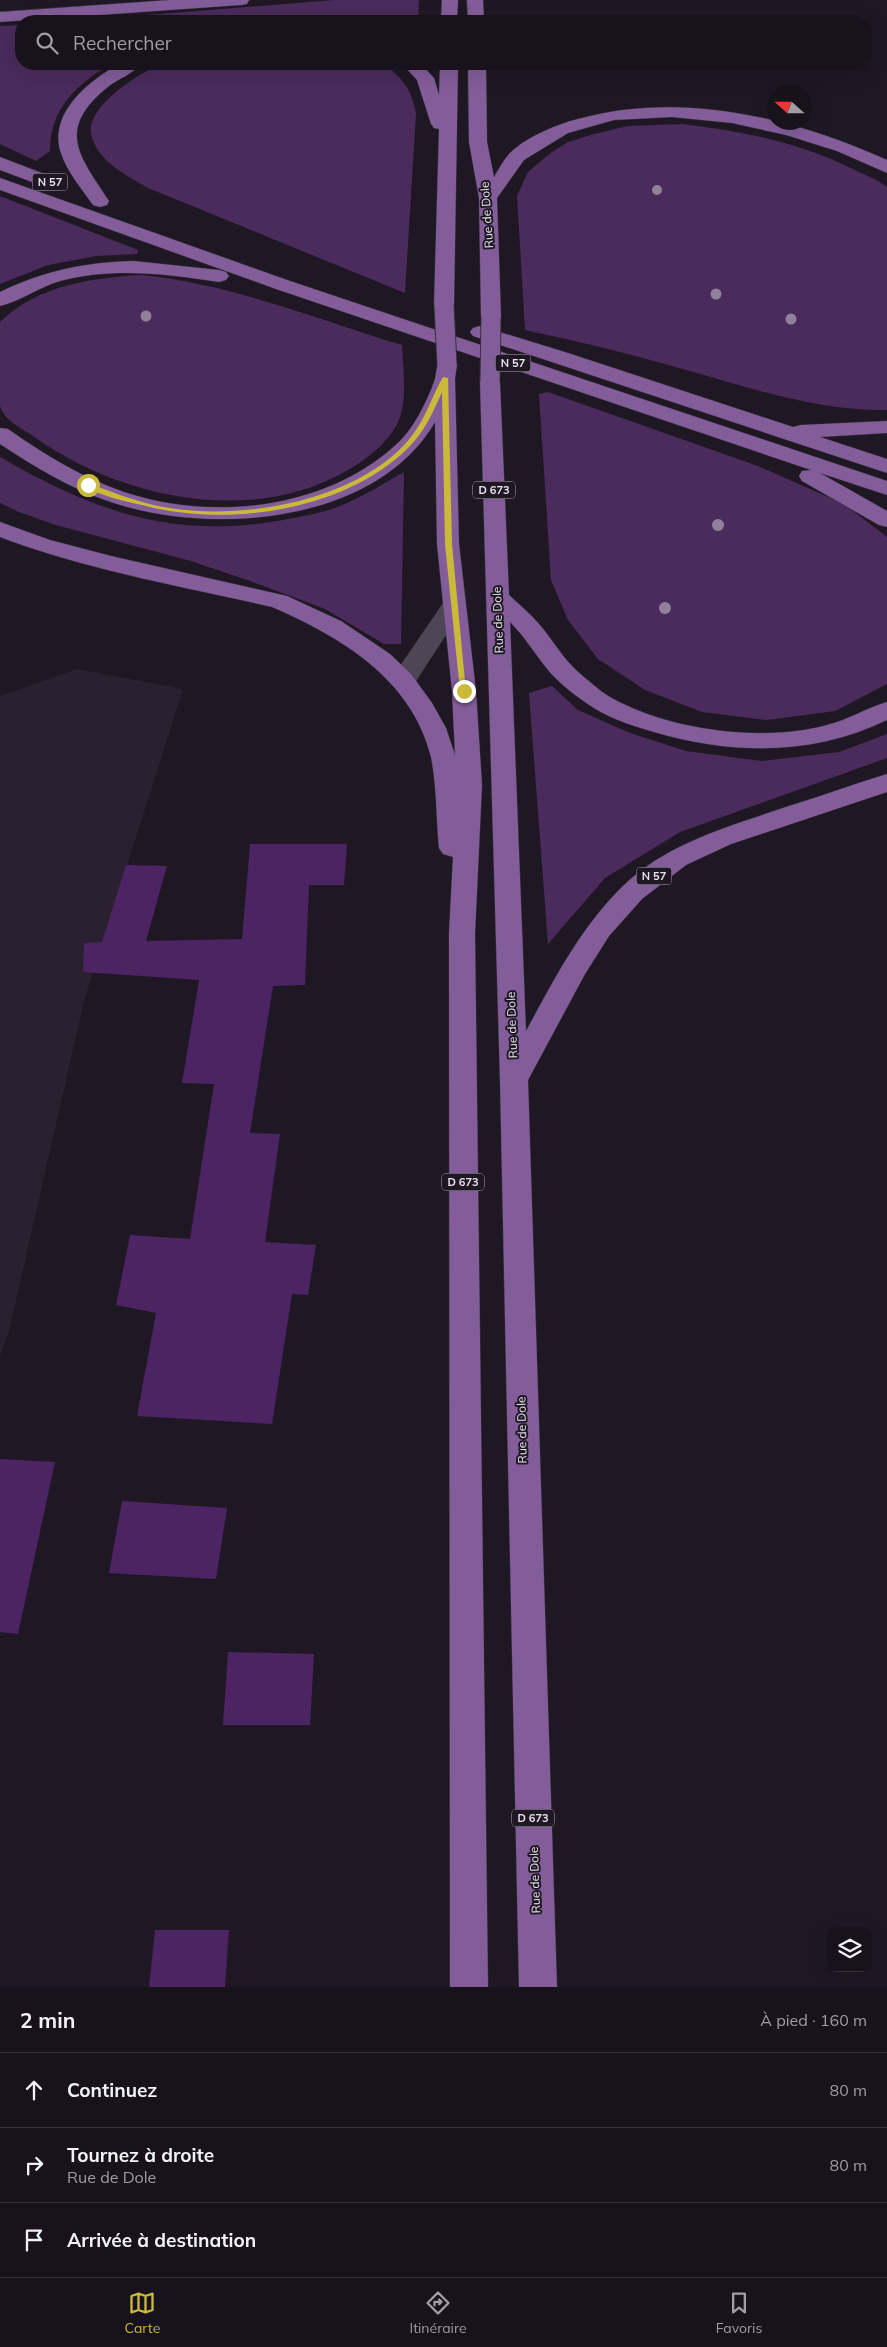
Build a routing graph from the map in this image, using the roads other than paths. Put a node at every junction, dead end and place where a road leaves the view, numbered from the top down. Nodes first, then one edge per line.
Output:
1 (241, 0) edge
2 (450, 0) edge
3 (475, 0) edge
4 (28, 15) edge
5 (450, 15) edge
6 (476, 15) edge
7 (15, 16) edge
8 (0, 17) edge
9 (122, 70) edge
10 (417, 70) edge
11 (448, 70) edge
12 (476, 70) edge
13 (447, 145) junction
14 (0, 163) edge
15 (887, 168) edge
16 (0, 184) edge
17 (488, 198) junction
18 (100, 201) junction
19 (236, 249) dead end
20 (300, 271) dead end
21 (283, 285) junction
22 (0, 300) edge
23 (446, 372) junction
24 (887, 428) edge
25 (784, 431) junction
26 (0, 434) edge
27 (743, 440) junction
28 (887, 466) edge
29 (887, 488) edge
30 (887, 520) edge
31 (0, 529) edge
32 (497, 597) junction
33 (454, 604) junction
34 (403, 681) junction
35 (887, 710) edge
36 (887, 783) edge
37 (462, 933) junction
38 (514, 1081) junction
39 (469, 1987) edge
40 (538, 1987) edge

1 - 4 main road
2 - 5 main road
3 - 6 main road
7 - 8 main road
9 - 18 main road
10 - 13 main road
11 - 13 main road
12 - 17 main road, Rue de Dole / D 673
13 - 23 main road, D 673, bridge
14 - 18 main road, N 57
15 - 17 main road
16 - 21 main road, N 57
17 - 32 main road, Rue de Dole / D 673, bridge
18 - 19 main road, N 57
20 - 25 main road, N 57
21 - 22 main road
21 - 27 main road, N 57
23 - 26 main road
23 - 33 main road, D 673
24 - 25 main road, N 57
25 - 28 main road, N 57
27 - 29 main road, N 57
27 - 30 main road
31 - 34 main road
32 - 35 main road
32 - 38 main road, Rue de Dole / D 673
33 - 34 street
33 - 37 main road, D 673
34 - 37 main road
36 - 38 main road, N 57
37 - 39 main road, D 673
38 - 40 main road, Rue de Dole / D 673

